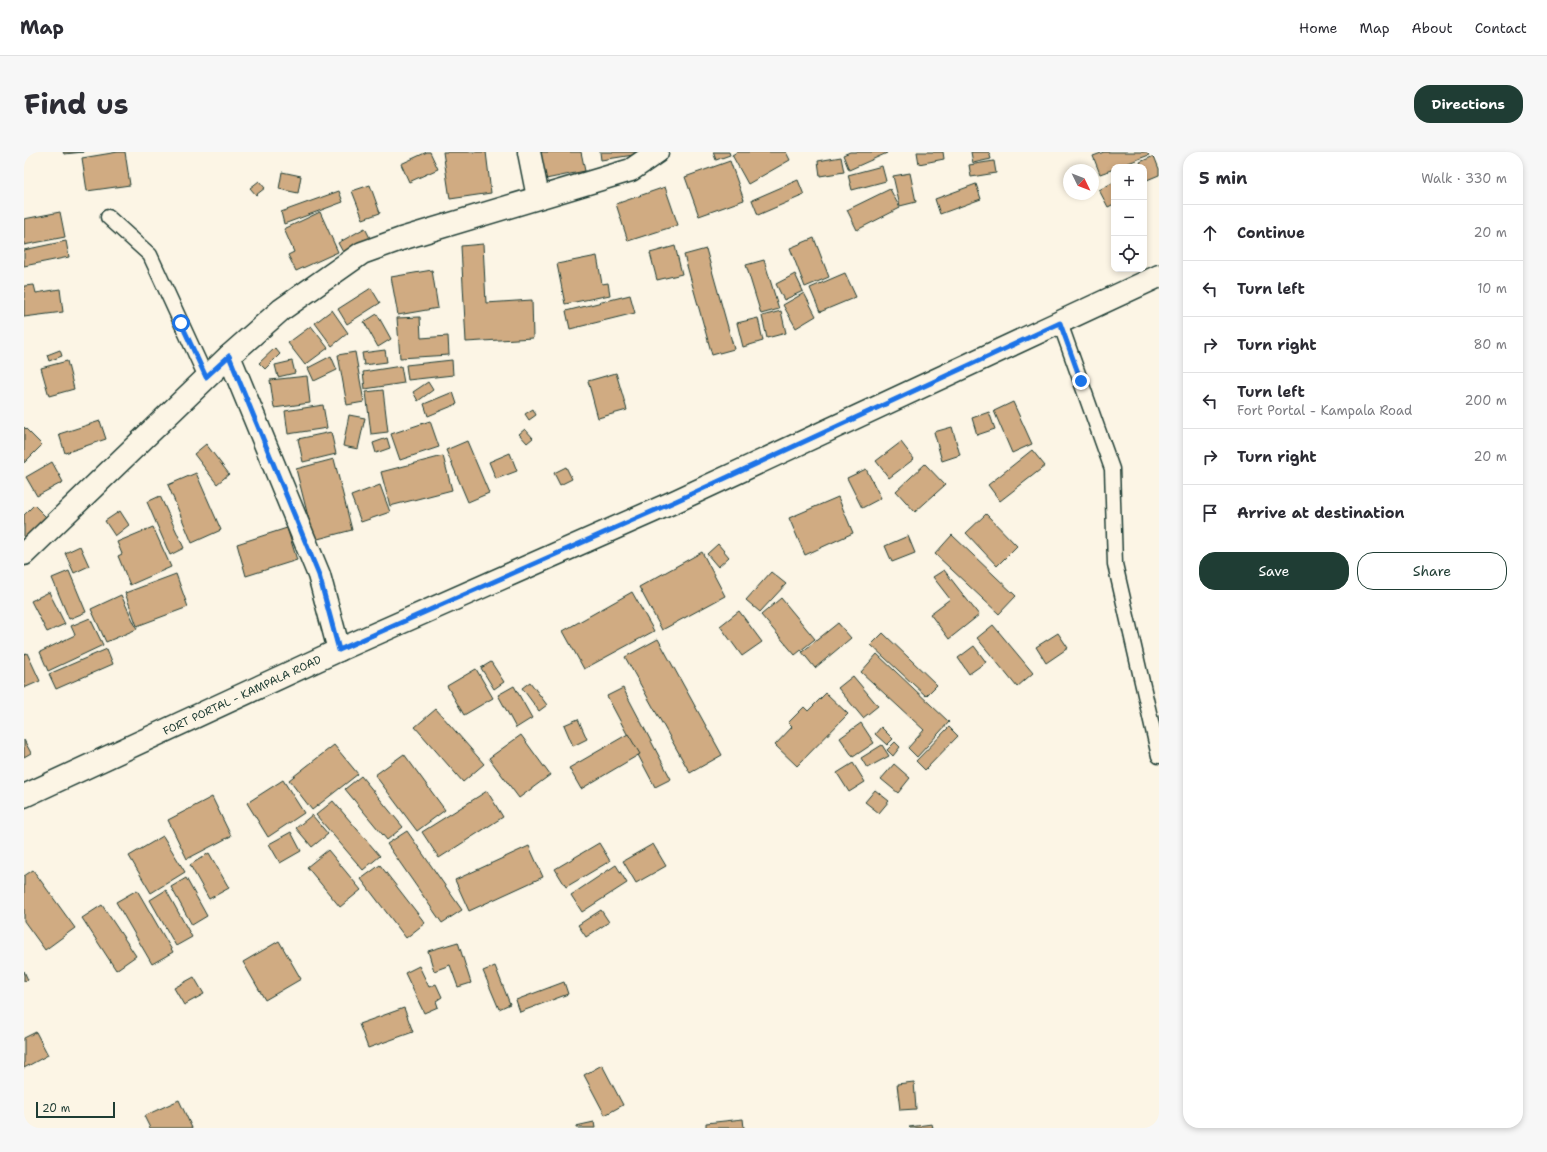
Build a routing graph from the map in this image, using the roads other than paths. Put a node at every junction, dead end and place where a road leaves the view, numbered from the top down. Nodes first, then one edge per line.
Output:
1 (529, 152) edge
2 (657, 152) edge
3 (538, 198) junction
4 (108, 217) dead end
5 (1159, 276) edge
6 (1060, 323) junction
7 (229, 356) junction
8 (206, 377) junction
9 (24, 554) edge
10 (339, 650) junction
11 (1159, 756) edge
12 (24, 796) edge

1 - 3 main road
2 - 3 main road
3 - 7 main road
4 - 8 lane
5 - 6 main road, FORT PORTAL - KAMPALA ROAD
6 - 10 main road, FORT PORTAL - KAMPALA ROAD
6 - 11 lane
7 - 8 main road
7 - 10 main road
8 - 9 main road
10 - 12 main road, FORT PORTAL - KAMPALA ROAD

